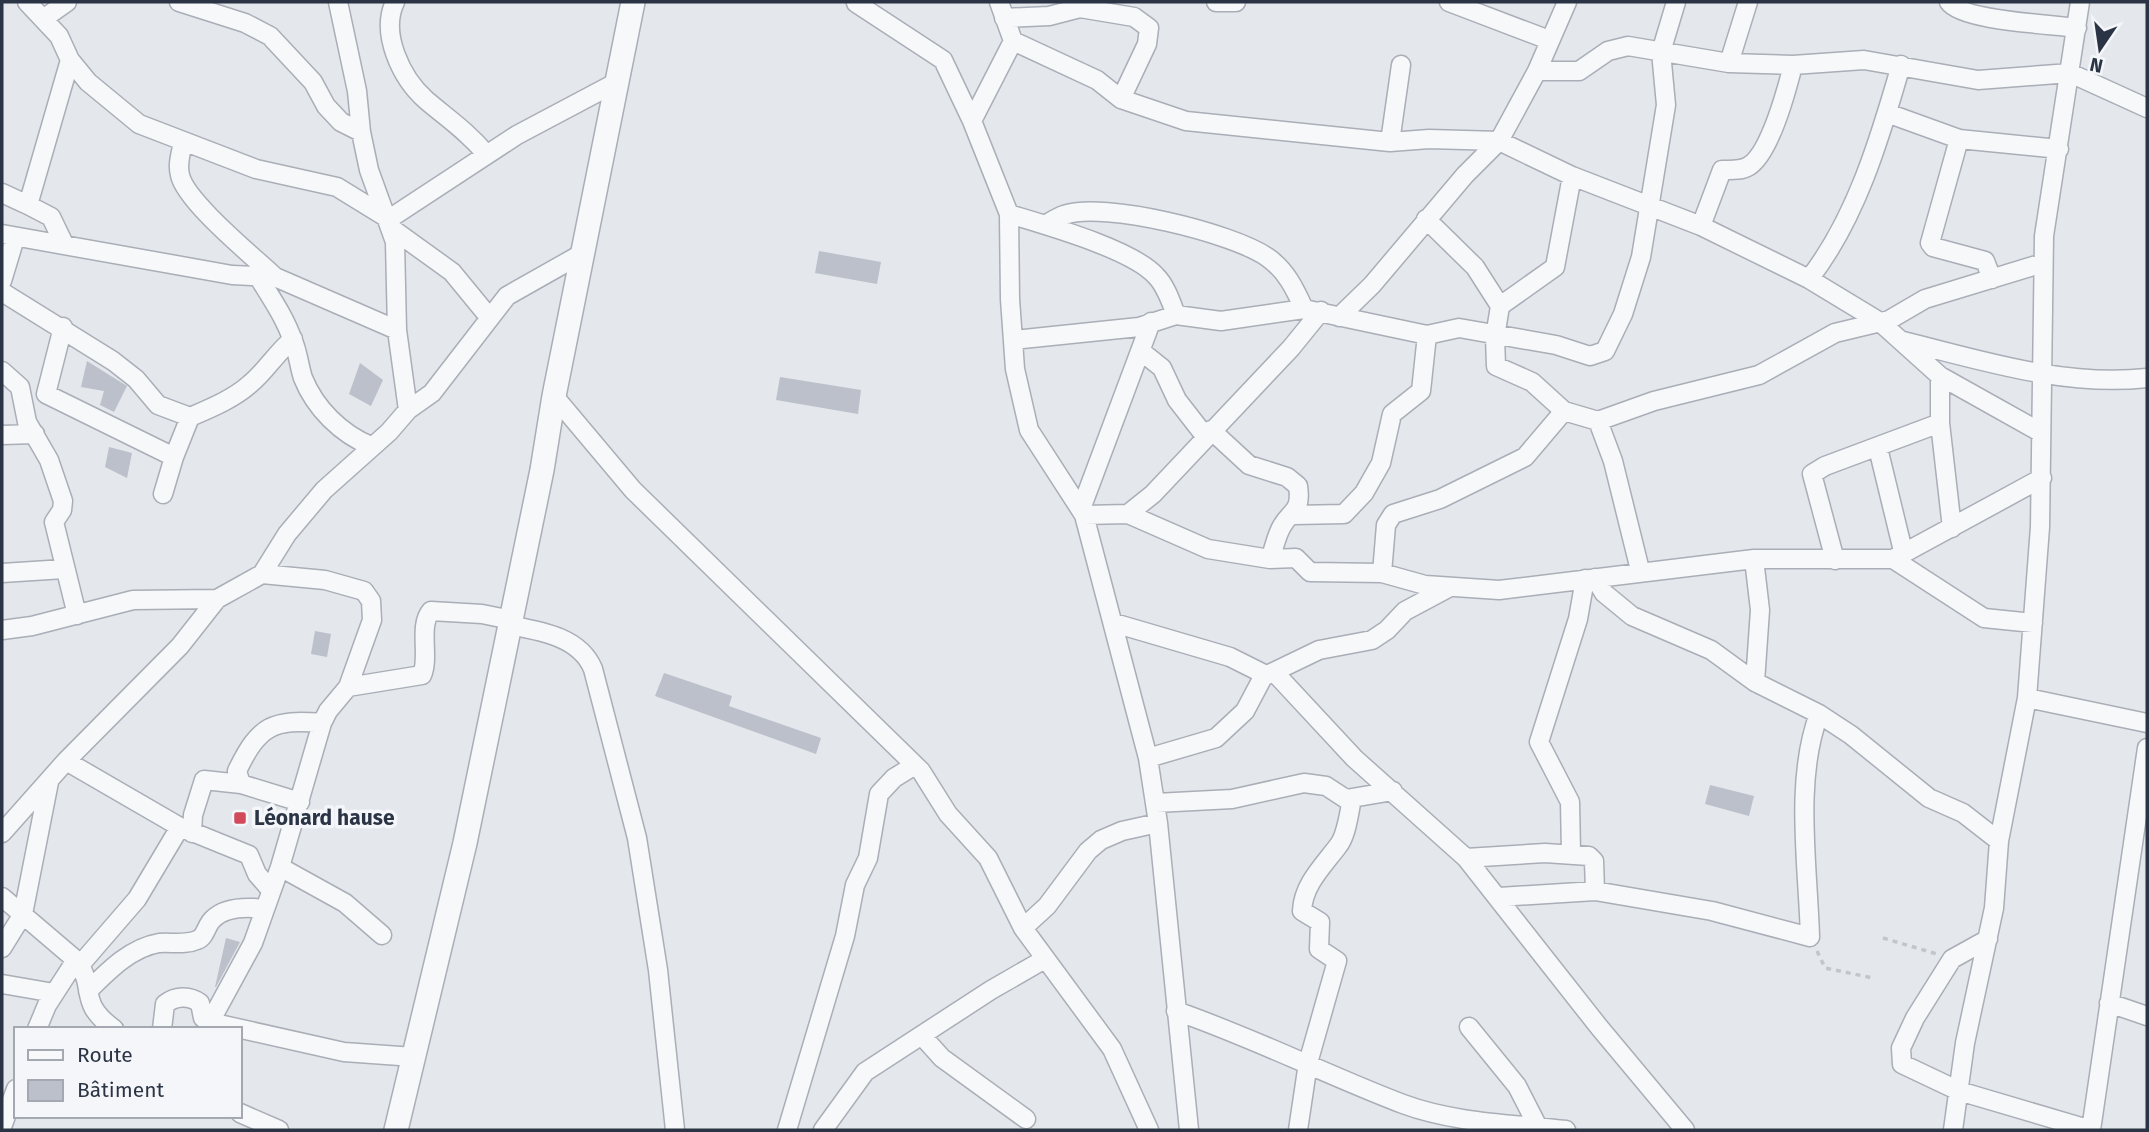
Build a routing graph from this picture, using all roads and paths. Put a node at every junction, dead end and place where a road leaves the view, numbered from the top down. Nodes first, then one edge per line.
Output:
1 (27, 2) edge
2 (67, 2) edge
3 (179, 2) edge
4 (338, 2) edge
5 (395, 2) edge
6 (633, 2) edge
7 (1216, 2) edge
8 (1236, 2) edge
9 (1449, 2) edge
10 (1676, 2) edge
11 (1748, 2) edge
12 (1950, 2) edge
13 (2080, 2) edge
14 (856, 3) edge
15 (1562, 3) edge
16 (1002, 10) edge
17 (43, 19) junction
18 (2077, 27) junction
19 (1549, 40) junction
20 (1013, 41) junction
21 (1661, 52) junction
22 (70, 60) junction
23 (1729, 64) junction
24 (1401, 65) dead end
25 (1793, 65) junction
26 (1901, 65) junction
27 (1537, 71) junction
28 (2070, 73) junction
29 (617, 82) junction
30 (1121, 99) junction
31 (2147, 108) edge
32 (1887, 113) junction
33 (972, 121) junction
34 (361, 132) junction
35 (1959, 139) junction
36 (1499, 141) junction
37 (183, 142) junction
38 (1390, 142) junction
39 (2059, 149) junction
40 (486, 154) junction
41 (1572, 176) junction
42 (2, 193) edge
43 (29, 205) junction
44 (1648, 208) junction
45 (1009, 214) junction
46 (1426, 219) junction
47 (390, 223) junction
48 (1045, 225) junction
49 (1701, 226) junction
50 (8, 236) edge
51 (64, 244) junction
52 (583, 253) junction
53 (2043, 263) junction
54 (267, 278) junction
55 (1809, 279) junction
56 (1992, 279) junction
57 (2, 281) edge
58 (2, 292) edge
59 (1500, 306) junction
60 (1321, 313) junction
61 (1177, 315) junction
62 (489, 317) junction
63 (1151, 322) junction
64 (1880, 322) junction
65 (63, 327) junction
66 (397, 330) junction
67 (1427, 335) junction
68 (1494, 337) junction
69 (293, 339) junction
70 (1013, 340) junction
71 (1900, 340) junction
72 (1142, 352) junction
73 (2, 371) edge
74 (2043, 375) junction
75 (1940, 376) junction
76 (2147, 378) edge
77 (20, 387) junction
78 (47, 394) junction
79 (554, 396) junction
80 (408, 410) junction
81 (1564, 411) junction
82 (190, 417) junction
83 (1598, 421) junction
84 (1940, 423) junction
85 (2040, 432) junction
86 (1208, 433) junction
87 (35, 434) junction
88 (2, 435) edge
89 (371, 446) junction
90 (1878, 448) junction
91 (174, 457) junction
92 (2042, 478) junction
93 (163, 494) dead end
94 (1082, 512) junction
95 (1128, 514) junction
96 (1294, 515) junction
97 (1952, 528) junction
98 (1898, 555) junction
99 (1270, 559) junction
100 (1754, 559) junction
101 (1835, 560) junction
102 (64, 569) junction
103 (1640, 570) junction
104 (2, 573) edge
105 (1382, 573) junction
106 (262, 574) junction
107 (1590, 578) junction
108 (1453, 586) junction
109 (217, 599) junction
110 (77, 615) junction
111 (510, 622) junction
112 (1114, 623) junction
113 (2033, 623) junction
114 (2, 630) edge
115 (1269, 674) junction
116 (1755, 682) junction
117 (348, 687) junction
118 (2027, 698) junction
119 (1819, 714) junction
120 (323, 723) junction
121 (2147, 723) edge
122 (2147, 748) edge
123 (1148, 758) junction
124 (65, 761) junction
125 (915, 765) junction
126 (50, 779) junction
127 (241, 783) junction
128 (1393, 791) junction
129 (1352, 799) junction
130 (300, 802) junction
131 (1156, 803) junction
132 (1158, 823) junction
133 (186, 830) junction
134 (2, 833) edge
135 (1999, 841) junction
136 (1571, 853) junction
137 (1466, 858) junction
138 (280, 867) junction
139 (2139, 872) edge
140 (270, 889) junction
141 (1595, 891) junction
142 (2, 897) edge
143 (1499, 897) junction
144 (265, 909) junction
145 (23, 914) junction
146 (1023, 928) junction
147 (382, 935) dead end
148 (1810, 937) junction
149 (1883, 938) dead end
150 (1988, 939) junction
151 (2, 948) edge
152 (1045, 959) junction
153 (1952, 959) junction
154 (78, 962) junction
155 (1872, 978) dead end
156 (2, 984) edge
157 (88, 991) junction
158 (54, 993) junction
159 (2109, 1003) junction
160 (1176, 1011) junction
161 (2147, 1017) edge
162 (209, 1022) junction
163 (38, 1027) edge
164 (111, 1027) edge
165 (162, 1027) edge
166 (232, 1027) edge
167 (1469, 1027) dead end
168 (242, 1029) edge
169 (923, 1037) junction
170 (414, 1057) junction
171 (1308, 1063) junction
172 (1959, 1091) junction
173 (14, 1094) edge
174 (1026, 1119) dead end
175 (247, 1121) edge
176 (2, 1127) edge
177 (1552, 1129) edge
178 (279, 1130) edge
179 (396, 1130) edge
180 (675, 1130) edge
181 (787, 1130) edge
182 (822, 1130) edge
183 (1149, 1130) edge
184 (1189, 1130) edge
185 (1298, 1130) edge
186 (1685, 1130) edge
187 (1953, 1130) edge
188 (2091, 1130) edge

1 - 17 street
2 - 17 street
3 - 34 street
4 - 34 street
5 - 40 street
6 - 29 street
7 - 8 street
9 - 19 street
10 - 21 street
11 - 23 street
12 - 18 street
13 - 18 street
14 - 33 street
15 - 19 street
16 - 20 street
16 - 30 street
17 - 22 street
18 - 28 street
19 - 27 street
20 - 30 street
20 - 33 street
21 - 23 street
21 - 27 street
21 - 44 street
22 - 37 street
22 - 43 street
23 - 25 street
24 - 38 street
25 - 26 street
25 - 49 street
26 - 28 street
26 - 32 street
27 - 36 street
28 - 31 street
28 - 39 street
29 - 40 street
29 - 52 street
30 - 38 street
32 - 35 street
32 - 55 street
33 - 45 street
34 - 47 street
35 - 39 street
35 - 56 street
36 - 38 street
36 - 41 street
36 - 46 street
37 - 47 street
37 - 54 street
39 - 53 street
40 - 47 street
41 - 44 street
41 - 59 street
42 - 43 street
43 - 51 street
44 - 49 street
44 - 68 street
45 - 48 street
45 - 70 street
46 - 59 street
46 - 60 street
47 - 62 street
47 - 66 street
48 - 60 street
48 - 61 street
49 - 55 street
50 - 51 street
50 - 57 street
51 - 54 street
52 - 62 street
52 - 79 street
53 - 56 street
53 - 74 street
54 - 66 street
54 - 69 street
55 - 64 street
56 - 64 street
58 - 65 street
59 - 68 street
60 - 61 street
60 - 67 street
60 - 86 street
61 - 63 street
62 - 80 street
63 - 70 street
63 - 72 street
64 - 71 street
64 - 83 street
65 - 78 street
65 - 82 street
66 - 80 street
67 - 68 street
67 - 96 street
68 - 81 street
69 - 82 street
69 - 89 street
70 - 94 street
71 - 74 street
71 - 75 street
72 - 86 street
72 - 94 street
73 - 77 street
74 - 76 street
74 - 85 street
75 - 84 street
75 - 85 street
77 - 78 street
77 - 87 street
78 - 91 street
79 - 111 street
79 - 125 street
80 - 89 street
81 - 83 street
81 - 105 street
82 - 91 street
83 - 103 street
84 - 90 street
84 - 97 street
85 - 92 street
86 - 95 street
86 - 96 street
87 - 88 street
87 - 102 street
89 - 106 street
90 - 98 street
90 - 101 street
91 - 93 street
92 - 97 street
92 - 113 street
94 - 95 street
94 - 112 street
95 - 99 street
96 - 99 street
97 - 98 street
98 - 101 street
98 - 113 street
99 - 105 street
100 - 101 street
100 - 103 street
100 - 116 street
102 - 104 street
102 - 110 street
103 - 107 street
105 - 108 street
106 - 109 street
106 - 117 street
107 - 108 street
107 - 116 street
107 - 136 street
108 - 115 street
109 - 110 street
109 - 124 street
110 - 114 street
111 - 117 street
111 - 170 street
111 - 180 street
112 - 115 street
112 - 123 street
113 - 118 street
115 - 123 street
115 - 128 street
116 - 119 street
117 - 120 street
118 - 121 street
118 - 135 street
119 - 135 street
119 - 148 street
120 - 127 street
120 - 130 street
122 - 139 street
123 - 131 street
124 - 126 street
124 - 133 street
125 - 146 street
125 - 181 street
126 - 134 street
126 - 145 street
127 - 130 street
127 - 133 street
128 - 129 street
128 - 137 street
129 - 131 street
129 - 171 street
130 - 138 street
131 - 132 street
132 - 146 street
132 - 160 street
133 - 140 street
133 - 154 street
135 - 150 street
136 - 137 street
136 - 141 street
137 - 143 street
138 - 140 street
138 - 147 street
139 - 159 street
140 - 144 street
141 - 143 street
141 - 148 street
142 - 145 street
143 - 186 street
144 - 157 street
144 - 162 street
145 - 151 street
145 - 154 street
146 - 152 street
148 - 155 path
149 - 153 path
150 - 153 street
150 - 172 street
152 - 169 street
152 - 183 street
153 - 172 street
154 - 157 street
154 - 158 street
156 - 158 street
157 - 164 street
158 - 163 street
159 - 161 street
159 - 188 street
160 - 171 street
160 - 184 street
162 - 165 street
162 - 166 street
167 - 177 street
168 - 170 street
169 - 174 street
169 - 182 street
170 - 179 street
171 - 177 street
171 - 185 street
172 - 187 street
172 - 188 street
173 - 176 street
175 - 178 street

